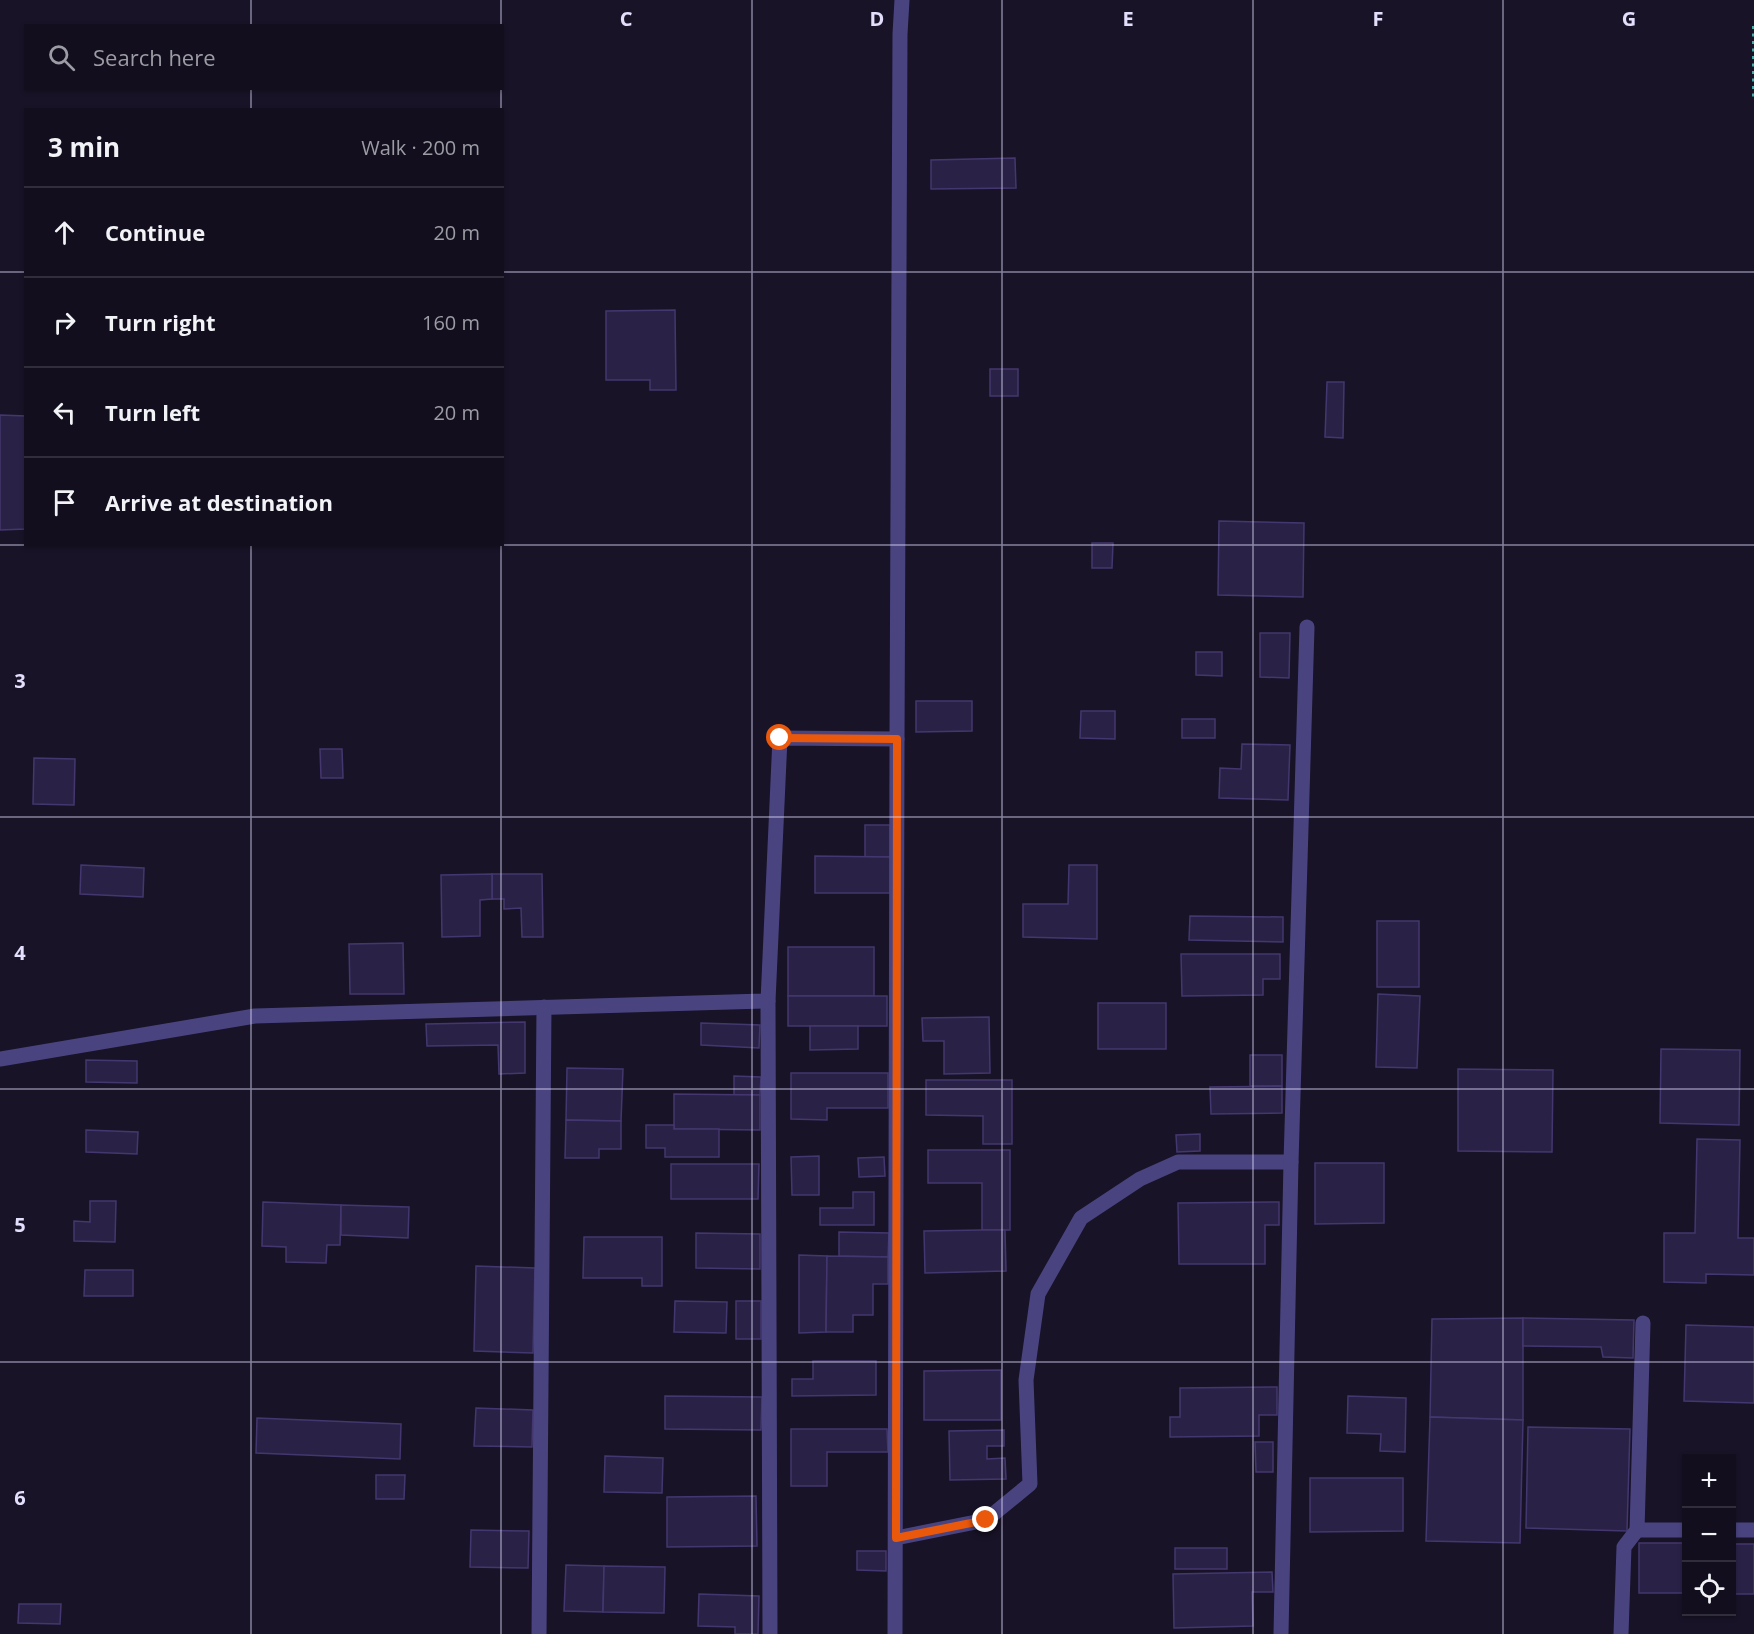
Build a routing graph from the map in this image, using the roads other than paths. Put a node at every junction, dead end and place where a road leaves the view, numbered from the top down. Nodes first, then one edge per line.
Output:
1 (902, 0) edge
2 (1307, 627) dead end
3 (897, 739) junction
4 (768, 1001) junction
5 (544, 1008) junction
6 (0, 1059) edge
7 (1291, 1162) junction
8 (1643, 1323) dead end
9 (1637, 1530) junction
10 (1682, 1530) edge
11 (1736, 1530) edge
12 (1754, 1530) edge
13 (896, 1538) junction
14 (539, 1634) edge
15 (770, 1634) edge
16 (895, 1634) edge
17 (1281, 1634) edge
18 (1621, 1634) edge

1 - 3 street
2 - 7 street
3 - 4 street
3 - 13 street
4 - 5 street
4 - 15 street
5 - 6 street
5 - 14 street
7 - 13 street
7 - 17 street
8 - 9 street
9 - 10 street
9 - 18 street
11 - 12 street
13 - 16 street

